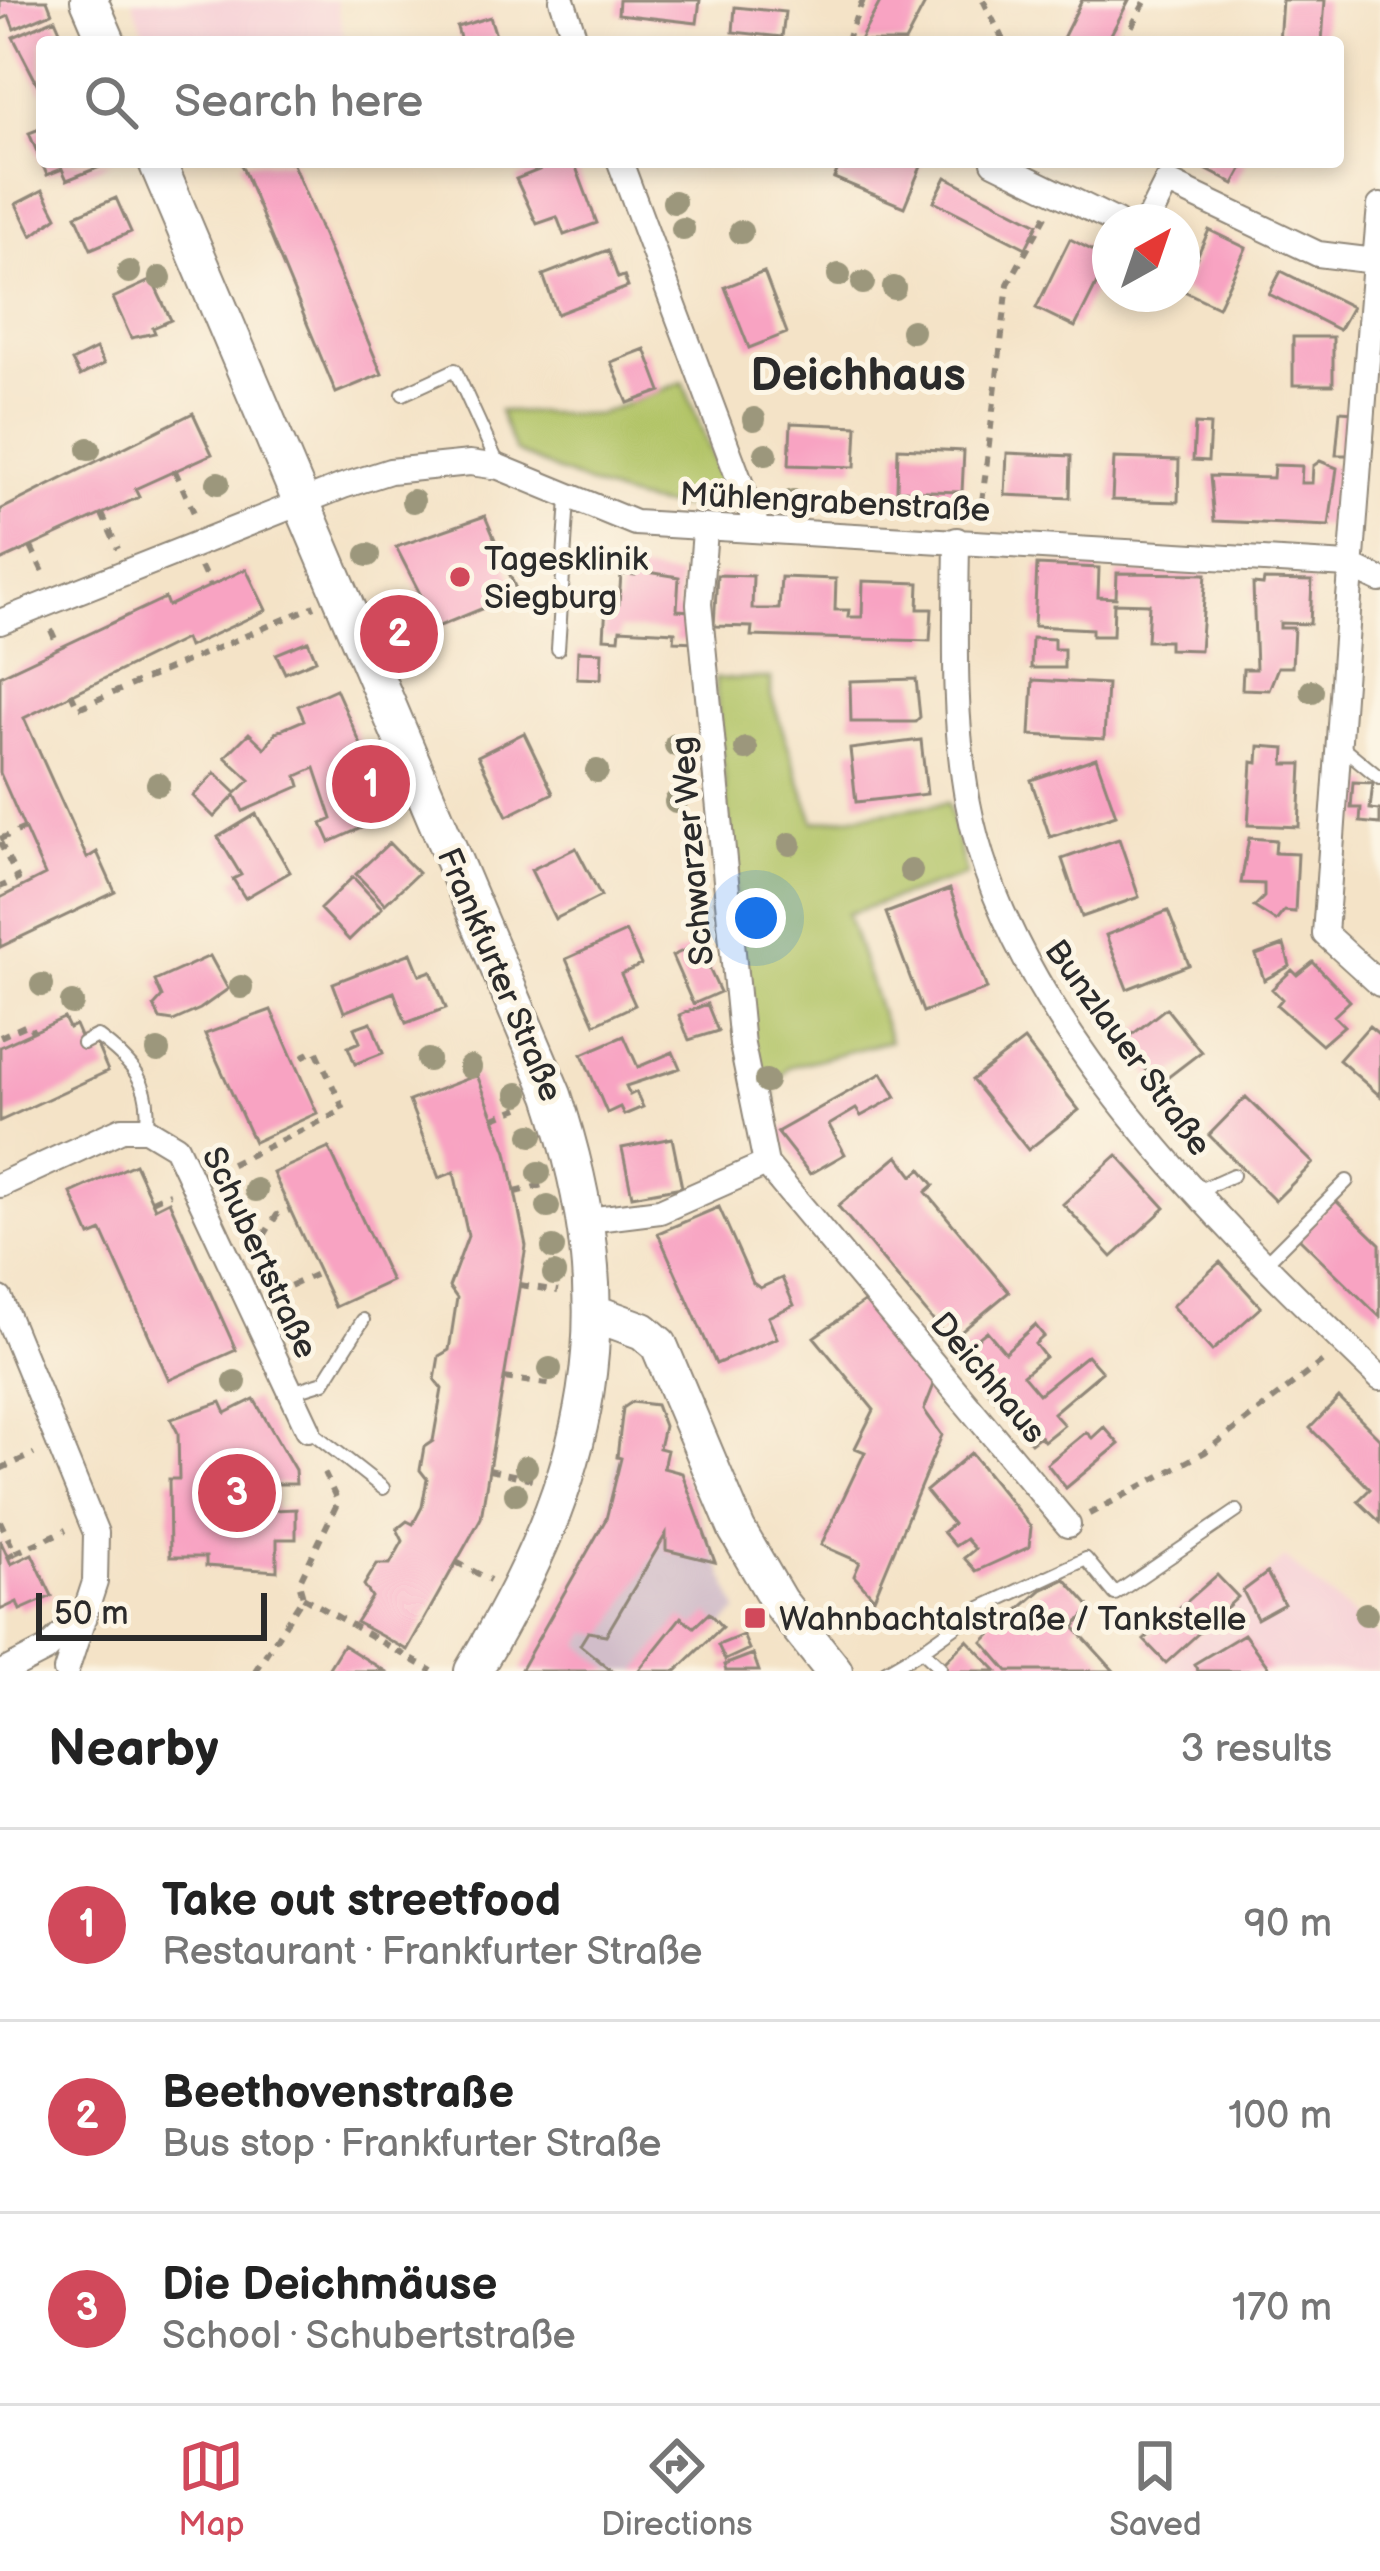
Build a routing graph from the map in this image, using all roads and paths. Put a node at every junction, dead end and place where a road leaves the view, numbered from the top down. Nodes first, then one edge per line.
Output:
1 (89, 0) edge
2 (562, 0) edge
3 (863, 0) edge
4 (983, 0) edge
5 (1146, 0) edge
6 (104, 36) edge
7 (574, 36) edge
8 (848, 36) edge
9 (1001, 36) edge
10 (1126, 36) edge
11 (160, 168) edge
12 (622, 168) edge
13 (1007, 168) edge
14 (1060, 193) junction
15 (1156, 204) edge
16 (1380, 206) edge
17 (1092, 209) edge
18 (1375, 261) junction
19 (403, 394) dead end
20 (500, 467) junction
21 (175, 472) dead end
22 (568, 499) junction
23 (300, 501) junction
24 (102, 514) dead end
25 (758, 530) junction
26 (705, 531) junction
27 (206, 539) junction
28 (968, 540) junction
29 (1348, 565) junction
30 (128, 570) junction
31 (1380, 580) edge
32 (340, 595) junction
33 (0, 622) edge
34 (232, 626) dead end
35 (239, 639) junction
36 (558, 649) dead end
37 (155, 653) dead end
38 (162, 668) junction
39 (71, 693) dead end
40 (1339, 744) junction
41 (1380, 778) edge
42 (26, 828) dead end
43 (0, 840) edge
44 (0, 887) edge
45 (1380, 984) edge
46 (33, 1032) dead end
47 (0, 1037) edge
48 (83, 1042) dead end
49 (293, 1061) dead end
50 (146, 1129) junction
51 (766, 1164) junction
52 (1232, 1175) dead end
53 (1347, 1180) dead end
54 (193, 1183) junction
55 (0, 1185) edge
56 (1194, 1193) junction
57 (290, 1210) dead end
58 (589, 1220) junction
59 (230, 1264) junction
60 (1262, 1266) junction
61 (319, 1273) dead end
62 (0, 1299) edge
63 (249, 1305) junction
64 (594, 1312) junction
65 (362, 1320) dead end
66 (1344, 1343) junction
67 (505, 1378) dead end
68 (1380, 1378) edge
69 (586, 1390) junction
70 (290, 1393) junction
71 (308, 1429) junction
72 (58, 1443) junction
73 (0, 1469) edge
74 (383, 1488) dead end
75 (1237, 1511) dead end
76 (90, 1519) junction
77 (0, 1521) edge
78 (1068, 1525) joint
79 (303, 1597) junction
80 (83, 1614) junction
81 (922, 1650) junction
82 (940, 1666) dead end
83 (4, 1671) edge
84 (66, 1671) edge
85 (255, 1671) edge
86 (432, 1671) edge
87 (473, 1671) edge
88 (834, 1671) edge
89 (886, 1671) edge

1 - 6 main road
2 - 7 street
3 - 8 path
4 - 9 path
5 - 10 path
11 - 23 main road, Frankfurter Straße
12 - 25 street
13 - 14 street
14 - 17 street
14 - 28 path
15 - 18 street
16 - 18 street
18 - 29 street
19 - 20 lane
20 - 22 street, Mühlengrabenstraße
20 - 23 street, Mühlengrabenstraße
21 - 27 path
22 - 26 street, Mühlengrabenstraße
22 - 36 lane
23 - 27 street, Mühlengrabenstraße
23 - 32 main road, Frankfurter Straße
24 - 30 path
25 - 26 street, Mühlengrabenstraße
25 - 28 street, Mühlengrabenstraße
26 - 51 street, Schwarzer Weg
27 - 30 street, Mühlengrabenstraße
28 - 29 street, Mühlengrabenstraße
28 - 56 street, Bunzlauer Straße
29 - 31 street, Mühlengrabenstraße
29 - 40 street
30 - 33 street, Mühlengrabenstraße
32 - 35 path
32 - 58 main road, Frankfurter Straße
34 - 35 path
35 - 38 path
37 - 38 path
38 - 39 path
40 - 41 lane
40 - 45 street
42 - 43 path
43 - 44 path
46 - 47 path
48 - 50 lane
49 - 54 path
50 - 54 street, Schubertstraße
50 - 55 street
51 - 58 street
51 - 78 street, Deichhaus
52 - 56 lane
53 - 60 lane
54 - 59 street, Schubertstraße
56 - 60 street, Bunzlauer Straße
57 - 59 path
58 - 64 main road, Frankfurter Straße
59 - 63 street, Schubertstraße
60 - 66 street, Bunzlauer Straße
61 - 63 path
62 - 72 street
63 - 70 street, Schubertstraße
64 - 69 main road, Frankfurter Straße
64 - 88 main road
65 - 70 lane
66 - 68 street, Bunzlauer Straße
66 - 78 path
67 - 69 path
69 - 87 main road, Frankfurter Straße
70 - 71 street, Schubertstraße
71 - 74 lane
71 - 79 path
72 - 73 path
72 - 76 street
75 - 81 lane
76 - 77 path
76 - 80 street
79 - 85 path
79 - 86 path
80 - 83 street
80 - 84 street
81 - 82 lane
81 - 89 lane

